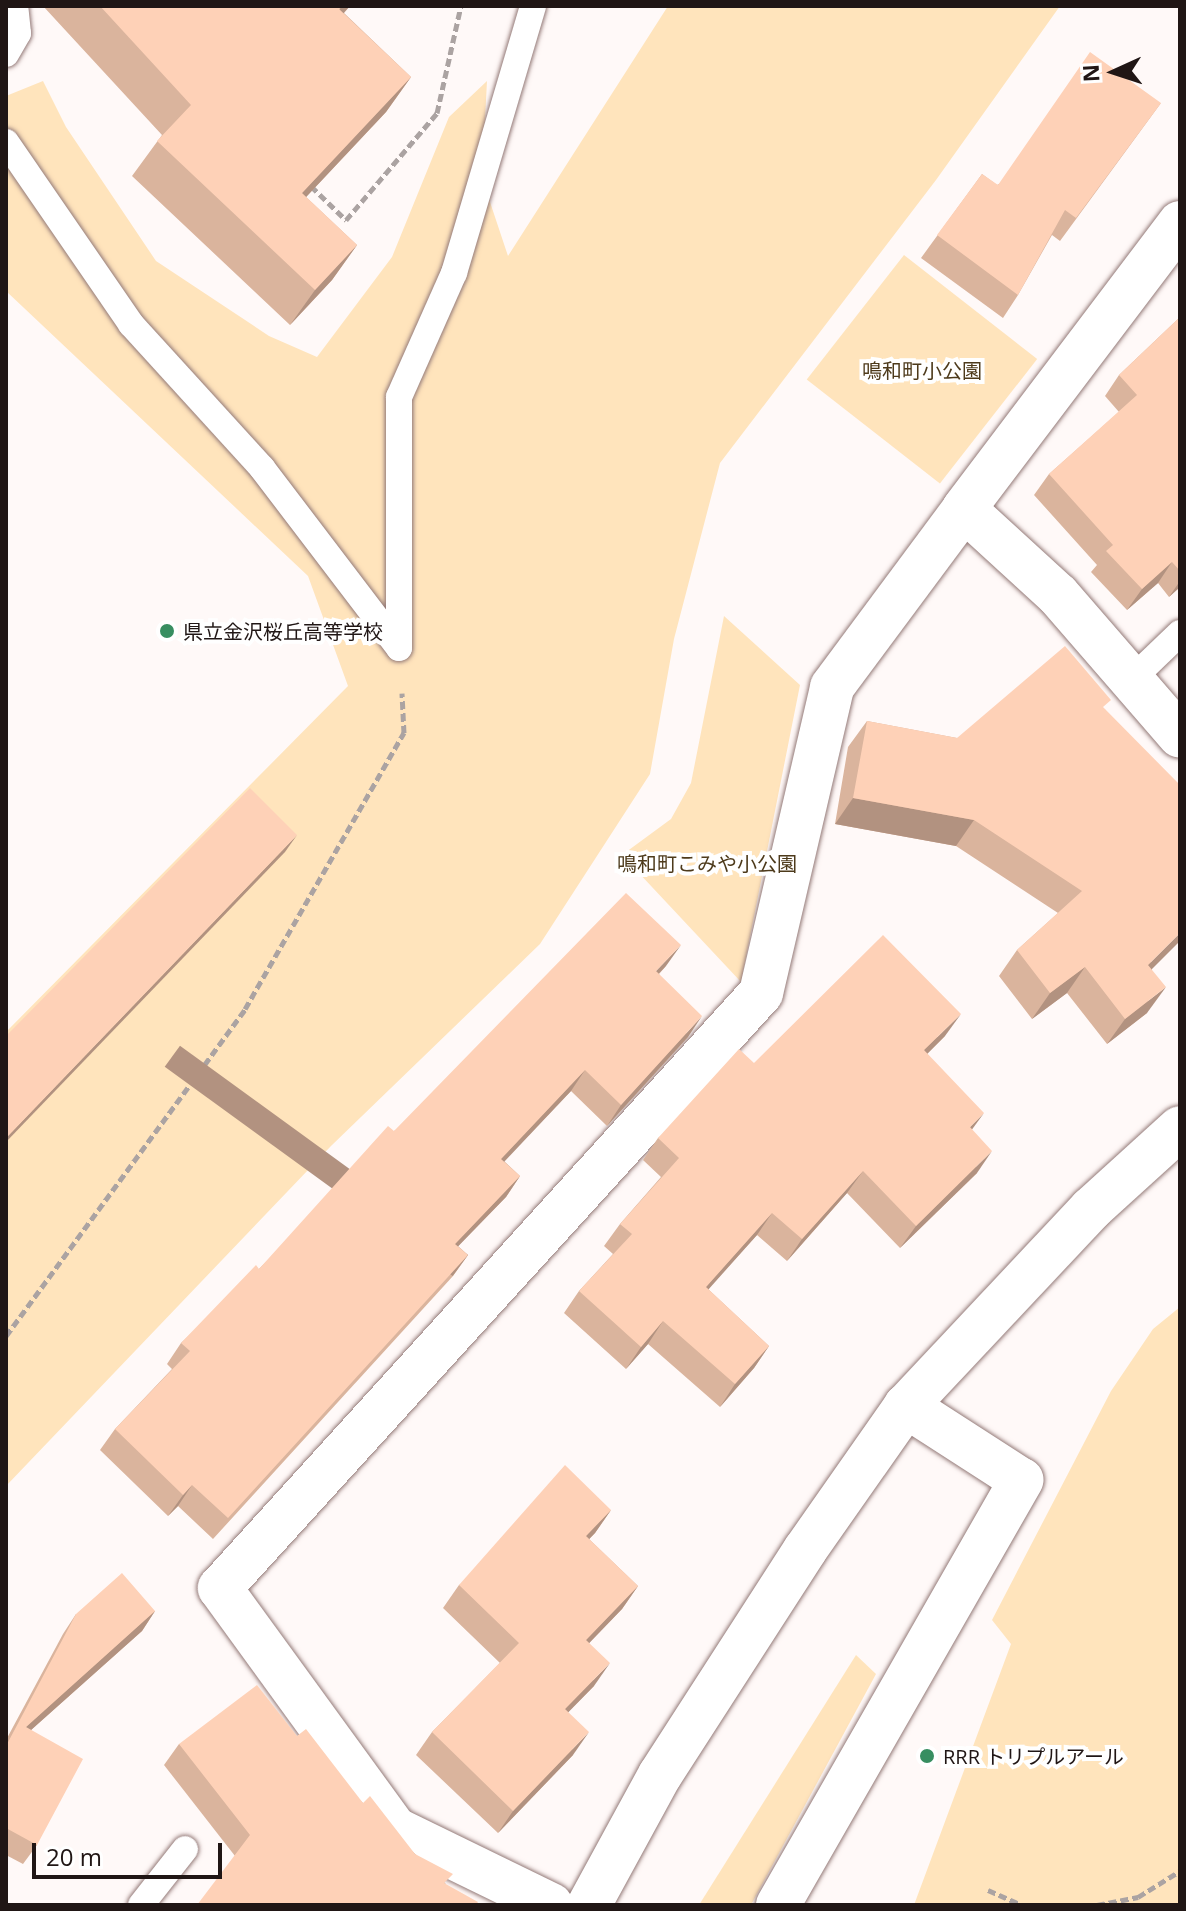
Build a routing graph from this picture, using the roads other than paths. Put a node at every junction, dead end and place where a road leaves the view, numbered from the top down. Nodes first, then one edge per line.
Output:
1 (15, 6) edge
2 (533, 6) edge
3 (6, 54) edge
4 (6, 142) edge
5 (1180, 223) edge
6 (964, 509) junction
7 (1180, 633) edge
8 (1131, 680) junction
9 (1180, 736) edge
10 (1180, 1128) edge
11 (906, 1406) junction
12 (185, 1849) dead end
13 (141, 1905) edge
14 (551, 1905) edge
15 (589, 1905) edge
16 (778, 1905) edge

1 - 3 lane
2 - 4 lane
5 - 6 street
6 - 8 street
6 - 14 street
7 - 8 lane
8 - 9 street
10 - 11 street
11 - 15 street
11 - 16 street
12 - 13 lane

